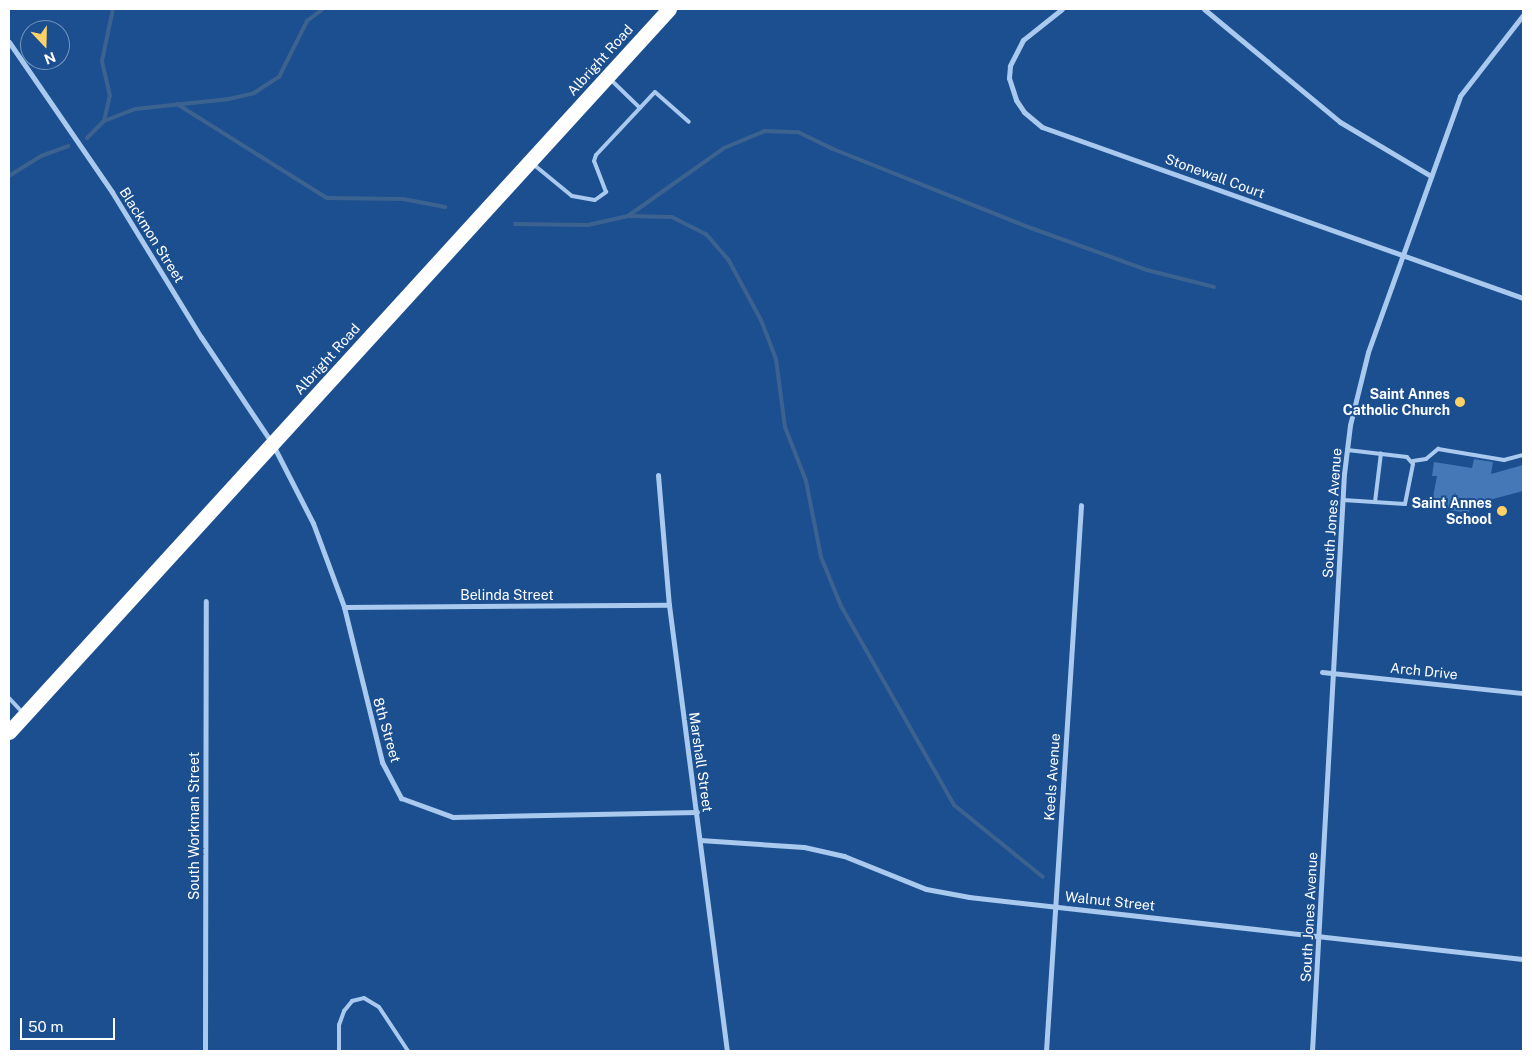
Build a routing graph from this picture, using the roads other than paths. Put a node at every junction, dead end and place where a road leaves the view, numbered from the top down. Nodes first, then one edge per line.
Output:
1 (669, 9) edge
2 (1062, 9) edge
3 (1204, 9) edge
4 (1523, 15) edge
5 (9, 42) edge
6 (607, 76) junction
7 (640, 108) junction
8 (689, 122) dead end
9 (530, 161) junction
10 (1431, 176) junction
11 (1403, 255) junction
12 (1523, 298) edge
13 (272, 443) junction
14 (1347, 450) junction
15 (1381, 453) junction
16 (1523, 455) edge
17 (1413, 461) junction
18 (658, 475) dead end
19 (1343, 500) junction
20 (1375, 502) junction
21 (1081, 505) dead end
22 (206, 601) dead end
23 (669, 606) junction
24 (344, 607) junction
25 (1322, 672) dead end
26 (1334, 673) junction
27 (1523, 693) edge
28 (9, 698) edge
29 (25, 714) junction
30 (9, 732) edge
31 (697, 812) junction
32 (700, 840) junction
33 (1054, 907) junction
34 (1319, 936) junction
35 (1523, 959) edge
36 (205, 1051) edge
37 (339, 1051) edge
38 (408, 1051) edge
39 (728, 1051) edge
40 (1046, 1051) edge
41 (1312, 1051) edge

1 - 6 highway, Albright Road
2 - 11 street, Stonewall Court
3 - 10 street
4 - 10 street, South Jones Avenue
5 - 13 street, Blackmon Street
6 - 7 lane
6 - 9 highway, Albright Road
7 - 8 lane
7 - 9 lane
9 - 13 highway, Albright Road
10 - 11 street, South Jones Avenue
11 - 12 street, Stonewall Court
11 - 14 street, South Jones Avenue
13 - 24 street, 8th Street
13 - 29 highway, Albright Road
14 - 15 lane
14 - 19 street, South Jones Avenue
15 - 17 lane
15 - 20 lane
16 - 17 lane
17 - 20 lane
18 - 23 street, Marshall Street
19 - 20 lane
19 - 26 street, South Jones Avenue
21 - 33 street, Keels Avenue
22 - 36 street, South Workman Street
23 - 24 street, Belinda Street
23 - 31 street, Marshall Street
24 - 31 street, 8th Street
25 - 26 street, Arch Drive
26 - 27 street, Arch Drive
26 - 34 street, South Jones Avenue
28 - 29 lane
29 - 30 highway, Albright Road
31 - 32 street, Marshall Street
32 - 33 street, Walnut Street
32 - 39 street, Marshall Street
33 - 34 street, Walnut Street
33 - 40 street, Keels Avenue
34 - 35 street, Walnut Street
34 - 41 street, South Jones Avenue
37 - 38 lane

